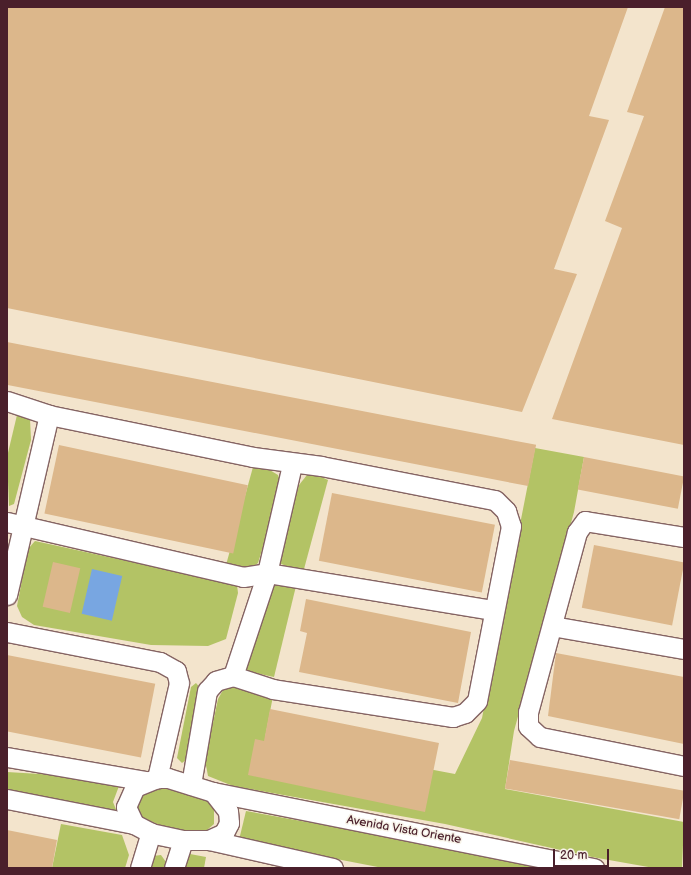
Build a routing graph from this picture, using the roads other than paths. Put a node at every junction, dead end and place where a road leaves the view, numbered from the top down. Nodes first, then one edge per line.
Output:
1 (7, 401) edge
2 (49, 415) junction
3 (292, 465) junction
4 (15, 525) edge
5 (684, 537) edge
6 (267, 573) junction
7 (7, 595) edge
8 (493, 610) junction
9 (552, 626) junction
10 (7, 632) edge
11 (684, 649) edge
12 (233, 676) junction
13 (11, 760) edge
14 (684, 766) edge
15 (152, 779) junction
16 (191, 785) junction
17 (213, 792) junction
18 (7, 799) edge
19 (134, 824) junction
20 (151, 833) junction
21 (183, 840) junction
22 (209, 840) junction
23 (140, 868) edge
24 (174, 868) edge
25 (333, 868) edge
26 (594, 868) edge

1 - 2 street
2 - 3 street
2 - 4 street
3 - 6 street
3 - 8 street
4 - 6 street
4 - 7 street
5 - 9 street
6 - 8 street
6 - 12 street
8 - 12 street
9 - 11 street
9 - 14 street
10 - 15 street
12 - 16 street
13 - 15 street, Avenida Vista Oriente
15 - 16 street, Avenida Vista Oriente
15 - 19 street
16 - 17 street, Avenida Vista Oriente
17 - 22 street
17 - 26 street, Avenida Vista Oriente
18 - 19 street
19 - 20 street
20 - 21 street
20 - 23 street
21 - 22 street
21 - 24 street
22 - 25 street

